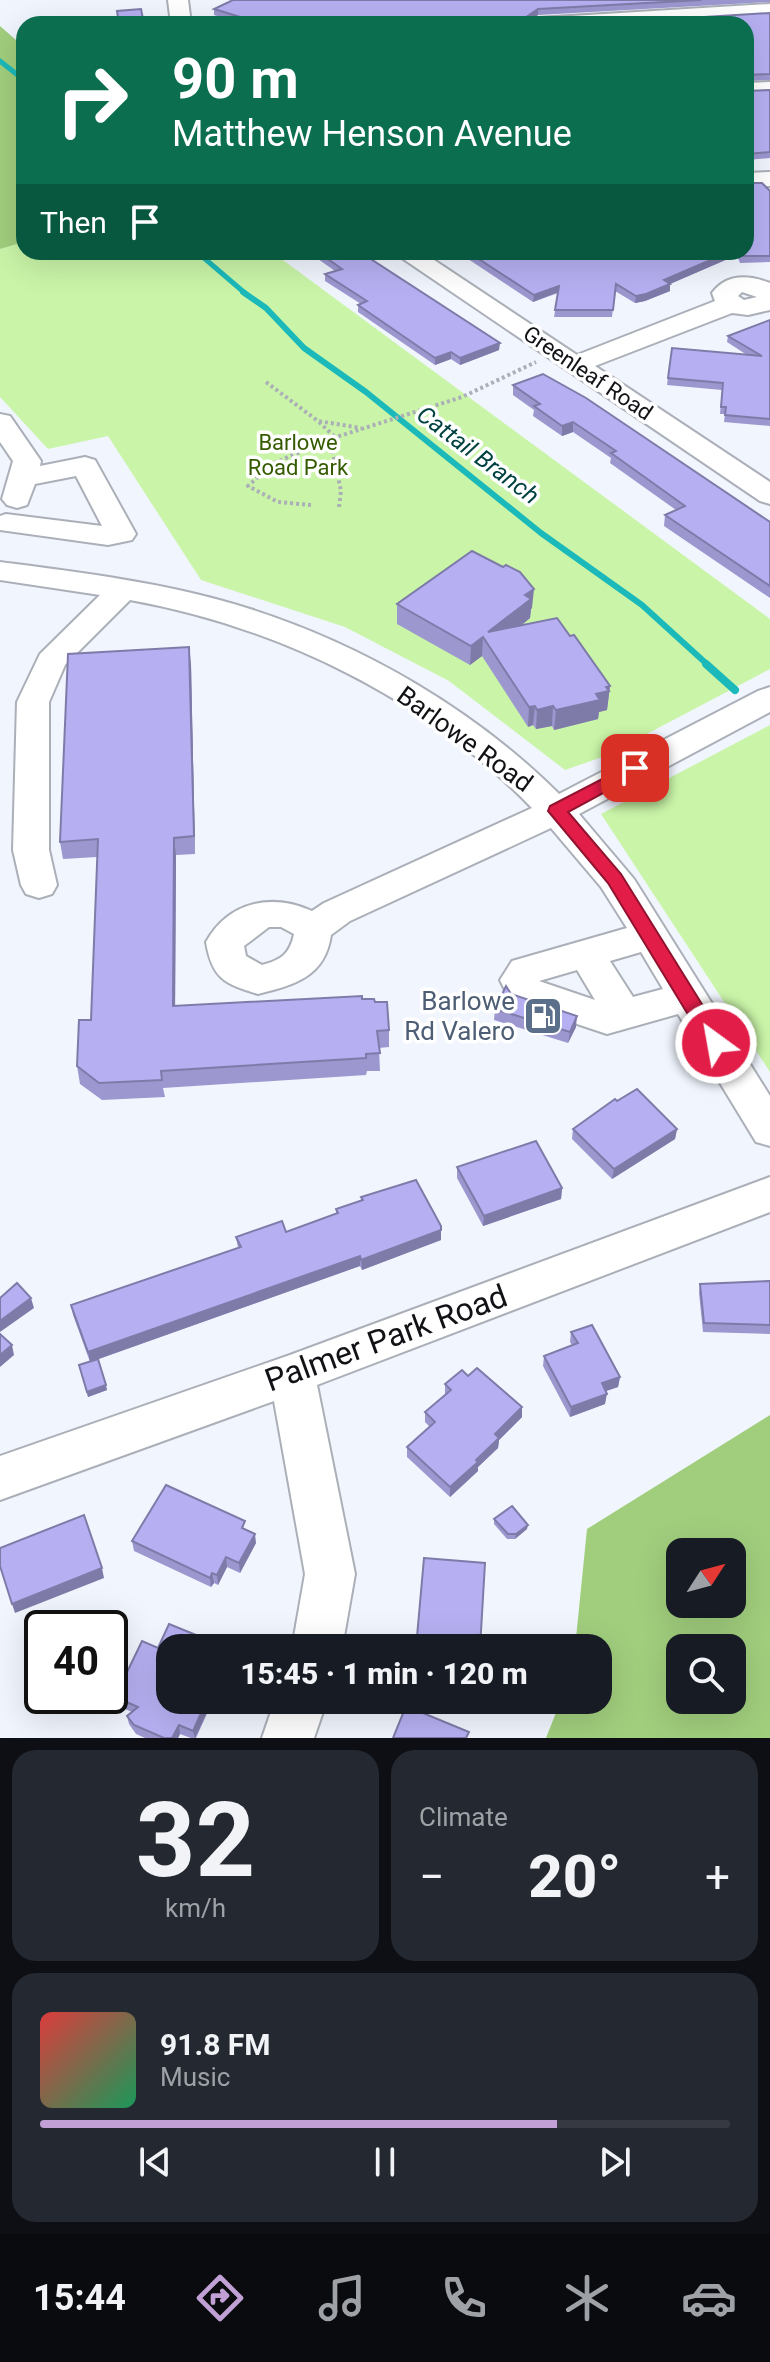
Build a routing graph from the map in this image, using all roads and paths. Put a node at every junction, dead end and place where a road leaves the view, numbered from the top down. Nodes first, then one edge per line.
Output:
1 (770, 10) edge
2 (671, 16) edge
3 (417, 260) edge
4 (770, 294) edge
5 (770, 300) edge
6 (731, 304) junction
7 (564, 358) junction
8 (266, 382) dead end
9 (318, 421) junction
10 (0, 422) edge
11 (366, 428) junction
12 (333, 438) junction
13 (25, 477) junction
14 (764, 484) edge
15 (311, 505) dead end
16 (339, 507) dead end
17 (3, 530) edge
18 (0, 571) edge
19 (123, 589) junction
20 (770, 698) edge
21 (556, 811) junction
22 (39, 885) dead end
23 (313, 929) dead end
24 (649, 936) junction
25 (687, 997) junction
26 (770, 1130) edge
27 (770, 1194) edge
28 (292, 1374) junction
29 (0, 1478) edge
30 (319, 1634) edge
31 (296, 1714) edge
32 (288, 1738) edge

1 - 2 street
3 - 7 street, Greenleaf Road
4 - 6 street
5 - 6 street
6 - 7 street
7 - 11 path
7 - 14 street, Greenleaf Road
8 - 9 path
9 - 11 path
9 - 12 path
10 - 13 street
11 - 12 path
12 - 15 path
12 - 16 path
13 - 17 street
13 - 17 street
18 - 19 street, Barlowe Road
19 - 21 street, Barlowe Road
19 - 22 street
20 - 21 street
21 - 23 street
21 - 24 street, Barlowe Road
24 - 25 street, Barlowe Road
24 - 25 street
25 - 26 street, Barlowe Road
27 - 28 street, Palmer Park Road
28 - 29 street, Palmer Park Road
28 - 30 street
31 - 32 street

